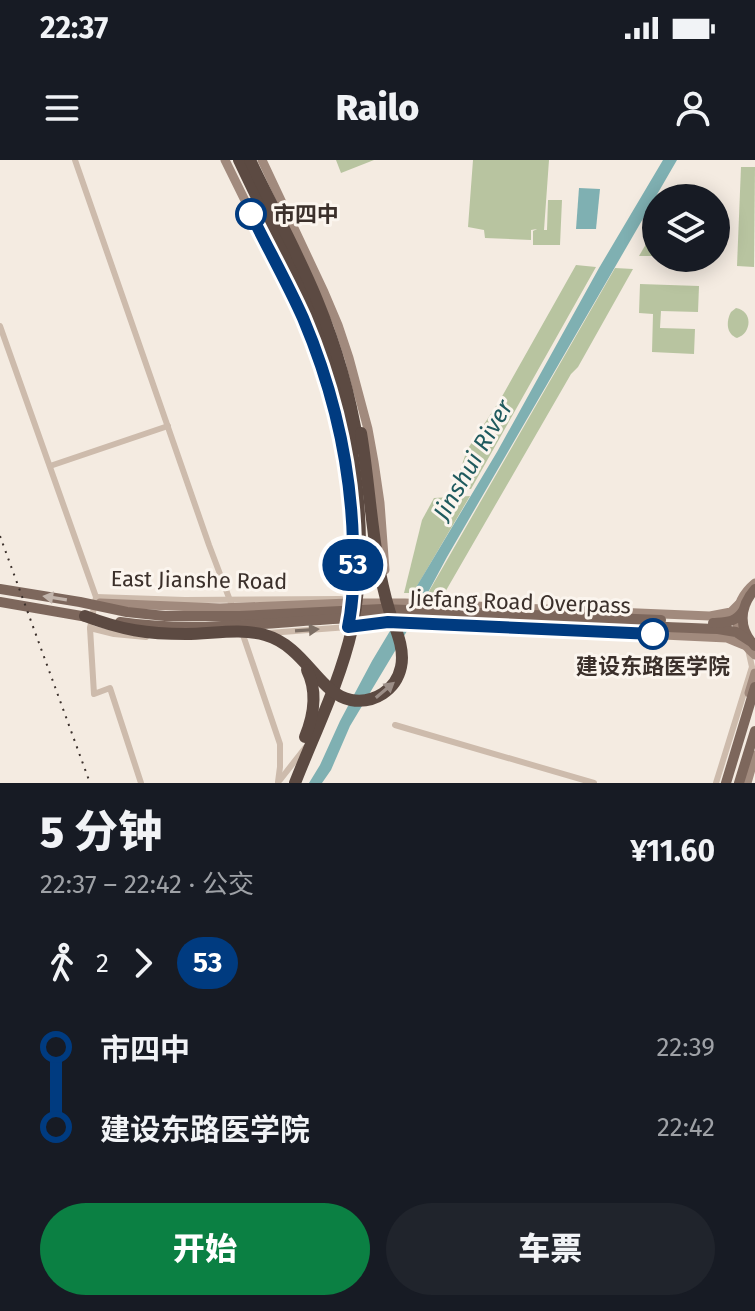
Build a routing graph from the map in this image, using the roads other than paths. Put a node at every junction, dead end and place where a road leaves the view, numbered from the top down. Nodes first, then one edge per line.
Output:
1 (75, 160) edge
2 (225, 160) edge
3 (239, 160) edge
4 (250, 160) edge
5 (262, 160) edge
6 (302, 247) joint
7 (279, 267) junction
8 (295, 278) junction
9 (323, 290) joint
10 (295, 302) junction
11 (316, 310) junction
12 (0, 326) edge
13 (350, 400) junction
14 (168, 426) junction
15 (50, 466) junction
16 (755, 583) edge
17 (0, 589) edge
18 (755, 589) edge
19 (96, 597) junction
20 (230, 601) junction
21 (0, 602) edge
22 (80, 602) junction
23 (347, 603) junction
24 (388, 603) junction
25 (741, 608) junction
26 (88, 622) junction
27 (390, 622) junction
28 (352, 627) junction
29 (243, 635) junction
30 (751, 647) edge
31 (298, 653) junction
32 (755, 673) edge
33 (755, 687) edge
34 (755, 710) edge
35 (395, 725) dead end
36 (755, 731) edge
37 (755, 755) edge
38 (141, 783) edge
39 (278, 783) edge
40 (289, 783) edge
41 (295, 783) edge
42 (304, 783) edge
43 (594, 783) edge
44 (721, 783) edge
45 (736, 783) edge
46 (747, 783) edge

1 - 14 street
2 - 7 street
3 - 8 highway
4 - 11 highway
5 - 6 street
6 - 9 highway
7 - 8 highway
7 - 10 street
8 - 10 highway
8 - 11 highway
9 - 24 street
10 - 23 street
11 - 13 highway
11 - 41 highway
12 - 15 street
31 -> 13 highway
13 - 42 highway
14 - 15 street
14 - 20 street
15 - 19 street
16 - 25 street
22 -> 17 main road, Jiefang Road Overpass
18 - 25 main road
19 - 20 street, East Jianshe Road
19 - 26 street
20 - 23 street, East Jianshe Road
20 - 29 street
21 - 26 main road, Jiefang Road Overpass
22 - 23 street
22 - 25 main road, Jiefang Road Overpass
23 - 24 street
23 - 28 street
24 - 25 street
24 - 27 street
25 - 30 main road
26 - 29 street
26 - 30 main road, Jiefang Road Overpass
26 - 31 highway
26 - 38 street
27 - 28 street
27 - 30 street
29 -> 28 street
28 - 39 street
29 - 39 street
30 - 44 street
31 - 40 highway
32 - 44 street
33 - 44 main road
34 - 45 main road
35 - 43 street
36 - 45 main road
37 - 46 street

